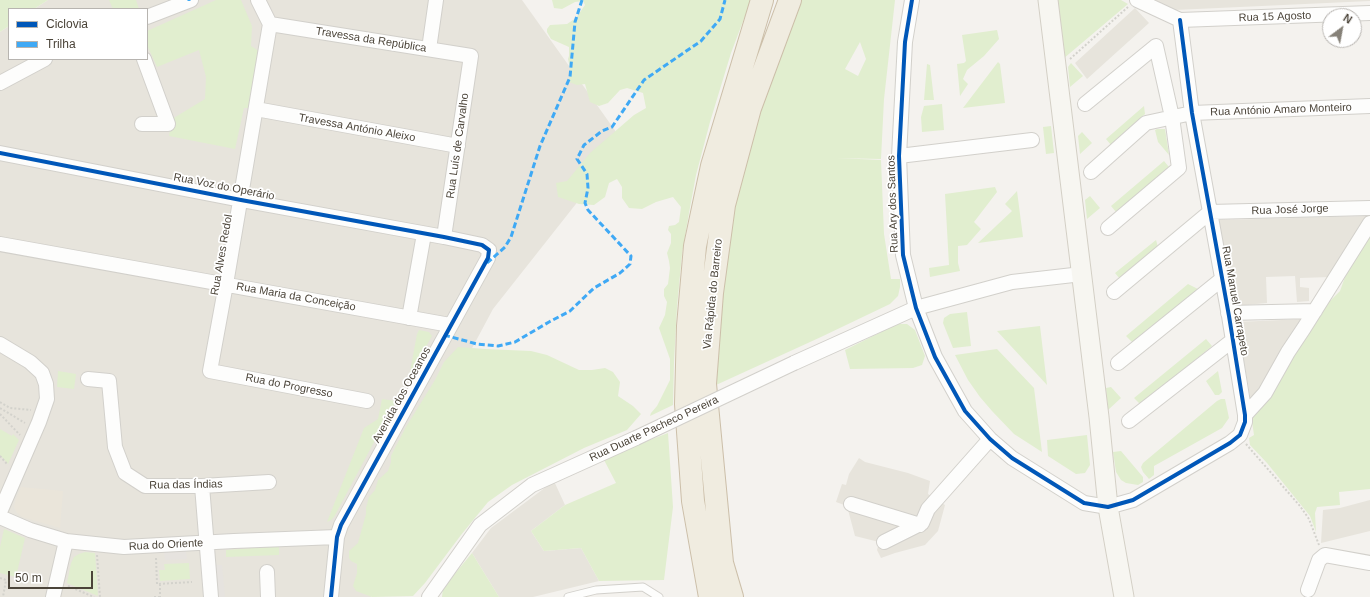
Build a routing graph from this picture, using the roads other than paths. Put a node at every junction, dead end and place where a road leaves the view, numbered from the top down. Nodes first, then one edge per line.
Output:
1 (191, 0) edge
2 (258, 0) edge
3 (436, 0) edge
4 (762, 0) edge
5 (790, 0) edge
6 (912, 0) edge
7 (1048, 0) edge
8 (1134, 3) edge
9 (1370, 13) edge
10 (148, 17) edge
11 (1180, 20) junction
12 (270, 24) junction
13 (429, 49) junction
14 (471, 56) joint
15 (43, 60) edge
16 (144, 60) edge
17 (0, 83) edge
18 (1085, 104) dead end
19 (1370, 106) edge
20 (256, 109) junction
21 (1192, 113) junction
22 (1172, 117) junction
23 (142, 124) dead end
24 (1032, 140) dead end
25 (458, 146) junction
26 (0, 153) edge
27 (899, 156) junction
28 (1090, 172) dead end
29 (241, 200) junction
30 (1370, 208) edge
31 (1210, 212) junction
32 (1370, 223) edge
33 (1108, 228) dead end
34 (424, 234) junction
35 (444, 237) junction
36 (0, 244) edge
37 (1082, 274) junction
38 (1222, 279) junction
39 (226, 284) junction
40 (1114, 292) dead end
41 (916, 308) junction
42 (1315, 311) junction
43 (1228, 313) junction
44 (409, 318) junction
45 (450, 325) junction
46 (1233, 340) junction
47 (0, 344) edge
48 (1118, 363) dead end
49 (210, 371) joint
50 (88, 380) dead end
51 (367, 401) dead end
52 (1245, 416) junction
53 (1130, 421) dead end
54 (990, 439) junction
55 (270, 482) dead end
56 (202, 486) junction
57 (851, 504) dead end
58 (1108, 507) junction
59 (0, 512) edge
60 (0, 517) edge
61 (920, 525) junction
62 (337, 537) junction
63 (66, 541) junction
64 (884, 542) dead end
65 (207, 543) junction
66 (1370, 563) edge
67 (267, 572) dead end
68 (1308, 590) dead end
69 (53, 597) edge
70 (211, 597) edge
71 (268, 597) edge
72 (331, 597) edge
73 (429, 597) edge
74 (568, 597) edge
75 (659, 597) edge
76 (710, 597) edge
77 (732, 597) edge
78 (1124, 597) edge

1 - 10 street
2 - 12 street
3 - 13 street
4 - 76 highway, Via Rápida do Barreiro
5 - 77 highway, Via Rápida do Barreiro
6 - 27 street, Rua Ary dos Santos
7 - 37 main road
8 - 11 street
9 - 11 street, Rua 15 Agosto
11 - 21 street, Rua Manuel Carrapeto
12 - 13 street, Travessa da República
12 - 20 street, Rua Alves Redol
13 - 14 street, Travessa da República
14 - 25 street, Rua Luís de Carvalho
15 - 17 street
16 - 23 street
18 - 22 street
19 - 21 street, Rua António Amaro Monteiro
20 - 25 street, Travessa António Aleixo
20 - 29 street, Rua Alves Redol
21 - 22 street, Rua António Amaro Monteiro
21 - 31 street, Rua Manuel Carrapeto
22 - 28 street
22 - 33 street
24 - 27 street
25 - 35 street, Rua Luís de Carvalho
26 - 29 street, Rua Voz do Operário
27 - 41 street, Rua Ary dos Santos
29 - 34 street, Rua Voz do Operário
29 - 39 street, Rua Alves Redol
30 - 31 street, Rua José Jorge
31 - 38 street, Rua Manuel Carrapeto
31 - 40 street
32 - 42 street
34 - 35 street, Rua Voz do Operário
34 - 44 street
35 - 45 street, Avenida dos Oceanos
36 - 39 street, Rua Maria da Conceição
37 - 41 street, Rua Duarte Pacheco Pereira
37 - 58 main road
38 - 43 street, Rua Manuel Carrapeto
38 - 48 street, Rua Manuel Carrapeto
39 - 44 street, Rua Maria da Conceição
39 - 49 street, Rua Alves Redol
41 - 54 street, Rua Ary dos Santos
41 - 73 street, Rua Duarte Pacheco Pereira, bridge
42 - 43 street
42 - 52 street
43 - 46 street, Rua Manuel Carrapeto
44 - 45 street, Rua Maria da Conceição
45 - 62 street, Avenida dos Oceanos
46 - 52 street, Rua Manuel Carrapeto
46 - 53 street, Rua Manuel Carrapeto
47 - 59 street
49 - 51 street, Rua do Progresso
50 - 56 street, Rua das Índias
52 - 58 street, Rua Manuel Carrapeto
54 - 58 street, Rua Ary dos Santos
54 - 61 street
55 - 56 street, Rua das Índias
56 - 65 street
57 - 61 street
58 - 78 main road
60 - 63 street, Rua do Oriente
61 - 64 street
62 - 65 street, Rua do Oriente
62 - 72 street, Avenida dos Oceanos
63 - 65 street, Rua do Oriente
63 - 69 street
65 - 70 street
66 - 68 street
67 - 71 street
74 - 75 lane

